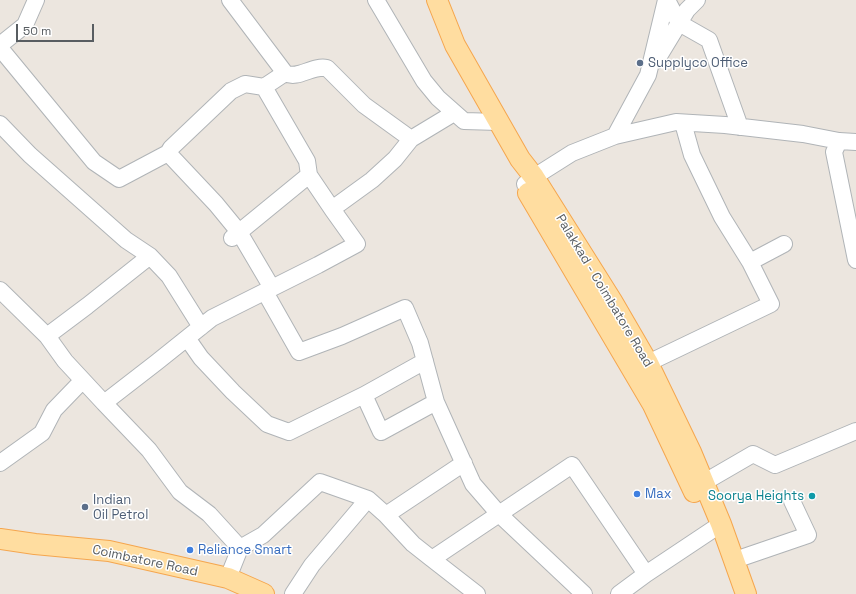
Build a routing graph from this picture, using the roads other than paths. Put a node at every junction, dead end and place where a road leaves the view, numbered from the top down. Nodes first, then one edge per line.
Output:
1 (36, 0) edge
2 (230, 0) edge
3 (376, 0) edge
4 (424, 0) edge
5 (437, 0) edge
6 (666, 0) edge
7 (697, 0) edge
8 (679, 24) junction
9 (0, 44) edge
10 (0, 48) edge
11 (285, 73) junction
12 (648, 75) junction
13 (264, 87) junction
14 (454, 114) junction
15 (492, 122) junction
16 (683, 122) junction
17 (0, 124) edge
18 (740, 127) junction
19 (615, 136) junction
20 (411, 138) junction
21 (839, 141) junction
22 (856, 142) edge
23 (168, 153) junction
24 (309, 175) junction
25 (529, 182) junction
26 (332, 209) junction
27 (236, 235) junction
28 (784, 244) dead end
29 (150, 256) junction
30 (856, 260) edge
31 (750, 262) junction
32 (269, 290) junction
33 (3, 298) edge
34 (201, 327) junction
35 (47, 336) junction
36 (187, 338) junction
37 (425, 361) junction
38 (648, 363) junction
39 (82, 381) junction
40 (364, 395) junction
41 (436, 402) junction
42 (104, 403) junction
43 (669, 422) junction
44 (856, 431) edge
45 (0, 463) edge
46 (464, 463) junction
47 (703, 482) junction
48 (368, 499) junction
49 (792, 501) dead end
50 (499, 514) junction
51 (386, 515) junction
52 (716, 527) junction
53 (0, 538) edge
54 (240, 548) junction
55 (432, 559) junction
56 (735, 560) junction
57 (646, 574) junction
58 (228, 578) junction
59 (263, 594) edge
60 (293, 594) edge
61 (477, 594) edge
62 (584, 594) edge
63 (619, 594) edge
64 (734, 594) edge
65 (746, 594) edge

1 - 9 street
2 - 11 street
3 - 14 street
4 - 15 main road, Palakkad - Coimbatore Road
5 - 15 main road, Palakkad - Coimbatore Road
6 - 8 street
6 - 12 street
7 - 8 street
8 - 12 street
8 - 18 street
10 - 23 street
11 - 13 street
11 - 20 street
12 - 19 street
13 - 23 street
13 - 24 street
14 - 15 street
14 - 20 street
15 - 25 main road, Palakkad - Coimbatore Road
16 - 18 street
16 - 19 street
16 - 31 street
17 - 29 street
18 - 21 street
19 - 25 street
20 - 26 street
21 - 22 street
21 - 30 street
23 - 27 street
24 - 26 street
24 - 27 street
25 - 38 main road, Palakkad - Coimbatore Road
25 - 43 main road, Palakkad - Coimbatore Road
26 - 32 street
27 - 32 street
28 - 31 street
29 - 34 street
29 - 35 street
31 - 38 street
32 - 34 street
32 - 37 street
33 - 35 street
34 - 36 street
35 - 39 street
36 - 40 street
36 - 42 street
37 - 40 street
37 - 41 street
38 - 43 main road, Palakkad - Coimbatore Road
39 - 42 street
39 - 45 street
40 - 41 street
41 - 46 street
42 - 54 street
43 - 47 main road, Palakkad - Coimbatore Road
43 - 52 main road, Palakkad - Coimbatore Road
44 - 47 street
46 - 50 street
46 - 51 street
47 - 52 main road, Palakkad - Coimbatore Road
48 - 51 street
48 - 54 street
48 - 60 street
49 - 56 street
50 - 55 street
50 - 57 street
50 - 62 street
51 - 55 street
52 - 56 main road, Palakkad - Coimbatore Road
52 - 57 street
52 - 64 main road, Palakkad - Coimbatore Road
53 - 58 main road, Coimbatore Road
54 - 58 street
55 - 61 street
56 - 65 main road, Palakkad - Coimbatore Road
57 - 63 street
58 - 59 main road, Coimbatore Road

